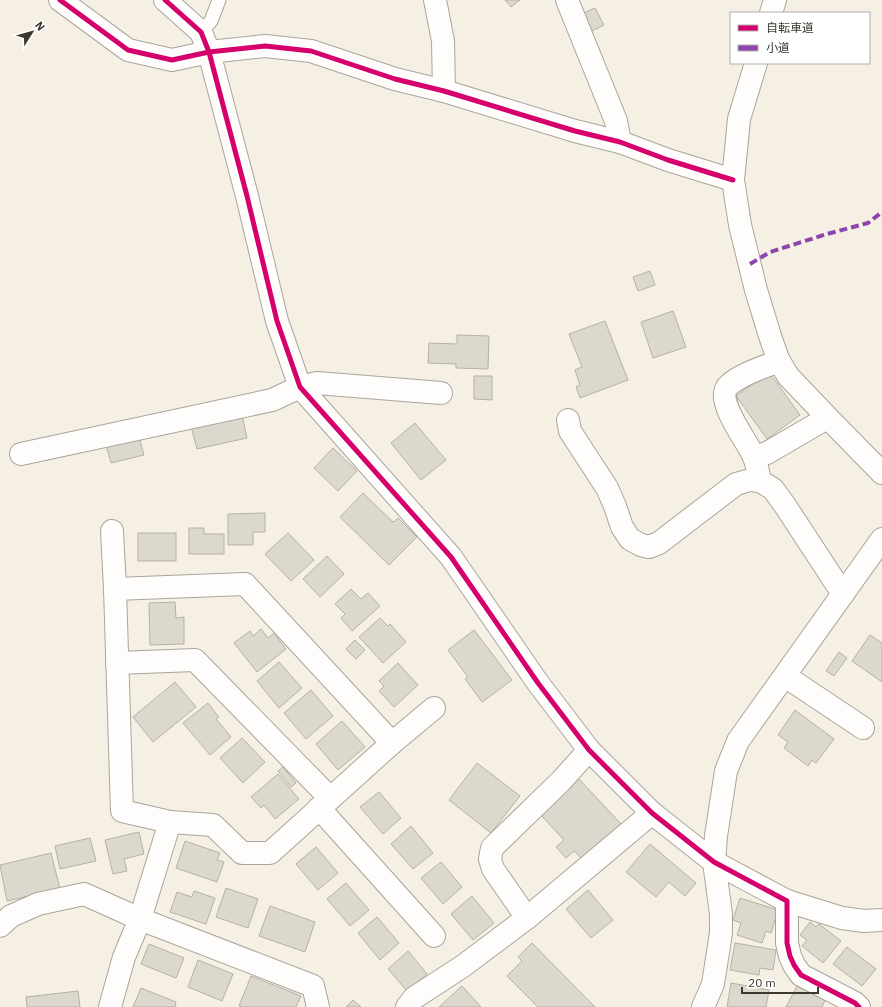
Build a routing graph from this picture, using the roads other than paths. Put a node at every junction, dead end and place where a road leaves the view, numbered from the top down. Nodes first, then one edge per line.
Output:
1 (60, 0) edge
2 (165, 0) edge
3 (219, 0) edge
4 (435, 0) edge
5 (567, 0) edge
6 (775, 0) edge
7 (771, 12) edge
8 (201, 32) junction
9 (209, 52) junction
10 (756, 64) edge
11 (444, 91) junction
12 (620, 142) junction
13 (733, 180) junction
14 (779, 361) junction
15 (300, 387) junction
16 (441, 393) dead end
17 (827, 418) junction
18 (568, 420) dead end
19 (22, 454) dead end
20 (754, 457) junction
21 (882, 473) edge
22 (760, 481) junction
23 (112, 531) dead end
24 (882, 539) edge
25 (115, 589) junction
26 (843, 594) junction
27 (117, 663) junction
28 (785, 676) junction
29 (434, 708) dead end
30 (863, 728) dead end
31 (392, 743) junction
32 (590, 750) junction
33 (325, 803) junction
34 (652, 814) junction
35 (170, 822) junction
36 (714, 862) junction
37 (787, 901) junction
38 (527, 918) junction
39 (140, 919) junction
40 (881, 919) edge
41 (0, 926) edge
42 (434, 936) dead end
43 (110, 1007) edge
44 (318, 1007) edge
45 (407, 1007) edge
46 (703, 1007) edge
47 (859, 1007) edge

1 - 9 street
2 - 8 street
3 - 8 lane
4 - 11 street
5 - 12 street
6 - 7 street
8 - 9 street
9 - 11 street
9 - 15 street
10 - 13 street
11 - 12 street
12 - 13 street
13 - 14 street
14 - 17 street
14 - 20 street
15 - 16 street
15 - 19 street
15 - 32 street
17 - 20 street
17 - 21 street
18 - 22 street
20 - 22 street
22 - 26 street
23 - 25 street
24 - 26 street
25 - 27 street
25 - 31 street
26 - 28 street
27 - 33 street
27 - 35 street
28 - 30 street
28 - 36 street
29 - 31 street
31 - 33 street
32 - 34 street
32 - 38 street
33 - 35 street
33 - 42 street
34 - 36 street
34 - 38 street
35 - 39 street
36 - 37 street
36 - 46 street
37 - 40 street
37 - 47 street
38 - 45 street
39 - 41 street
39 - 43 street
39 - 44 street

